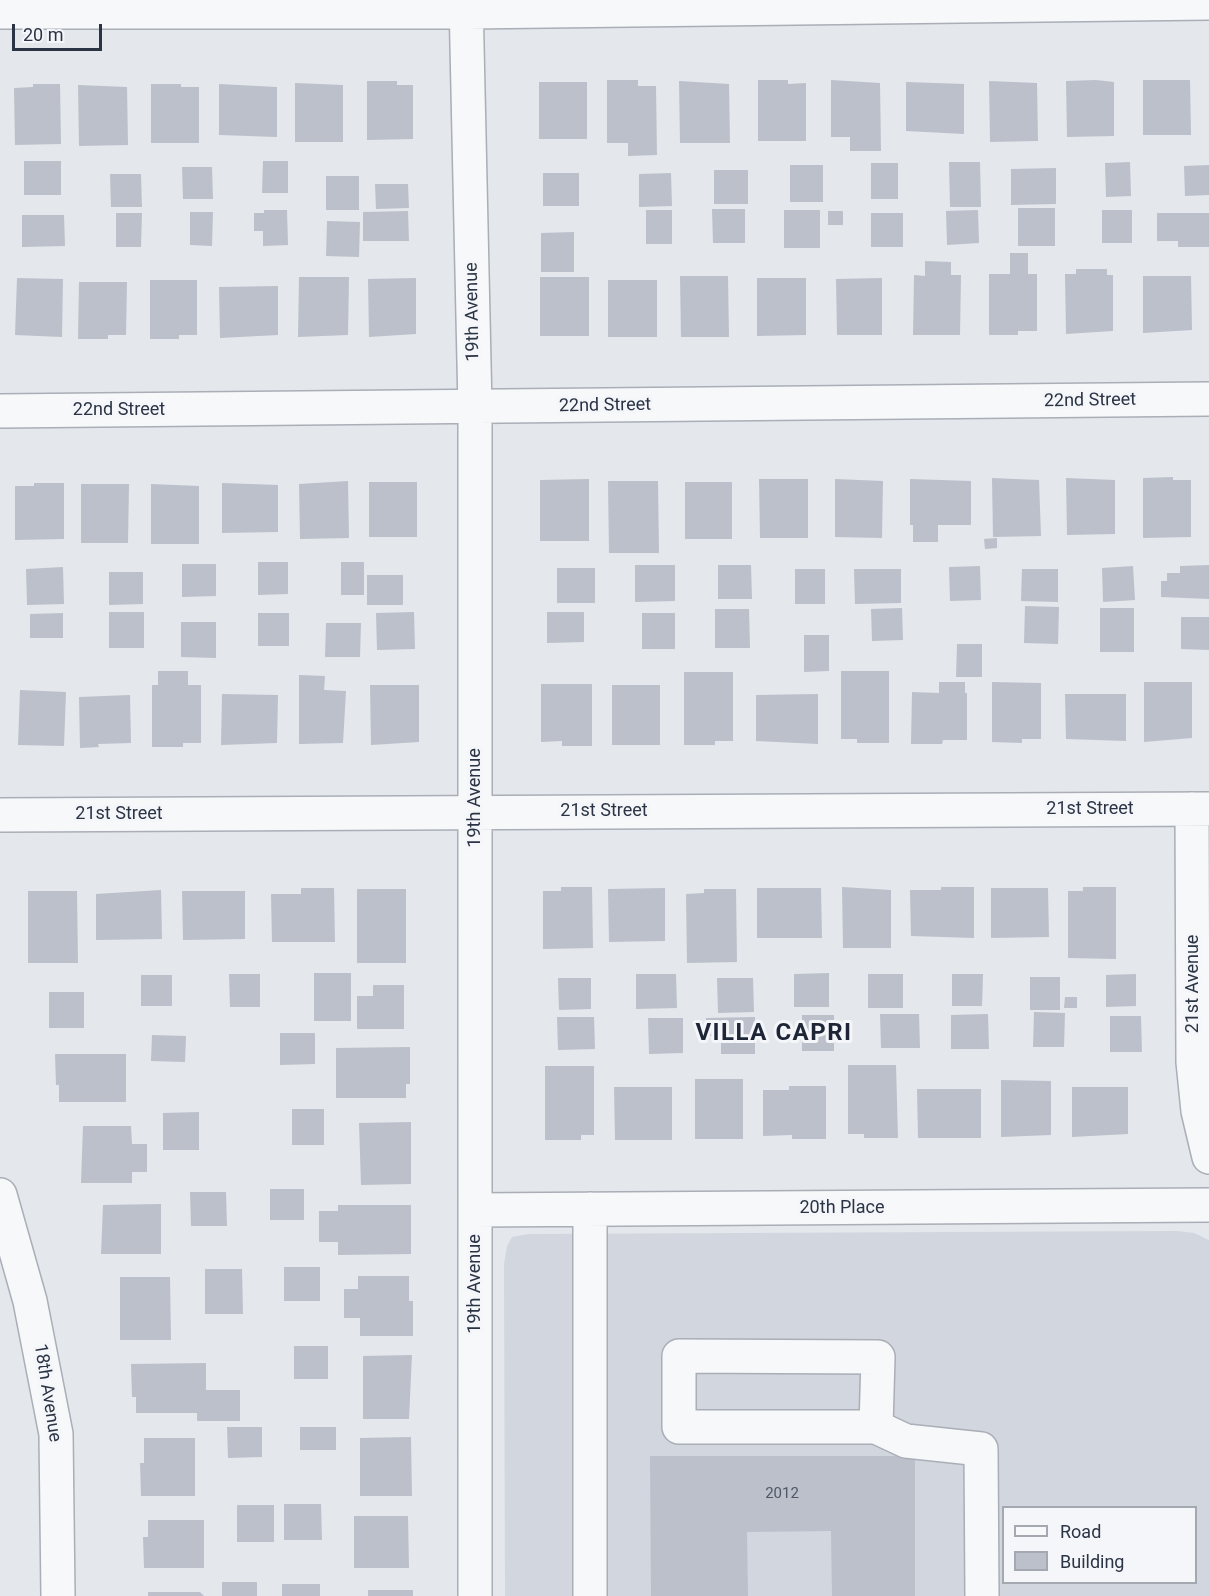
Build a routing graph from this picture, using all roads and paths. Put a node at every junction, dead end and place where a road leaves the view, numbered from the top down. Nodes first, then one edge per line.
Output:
1 (1105, 2) edge
2 (1209, 3) edge
3 (466, 6) edge
4 (0, 12) edge
5 (1209, 399) edge
6 (475, 408) junction
7 (0, 411) edge
8 (1201, 809) edge
9 (475, 812) junction
10 (0, 815) edge
11 (1201, 898) edge
12 (1209, 1157) edge
13 (0, 1196) edge
14 (1209, 1205) edge
15 (590, 1209) junction
16 (475, 1210) junction
17 (876, 1427) junction
18 (58, 1596) edge
19 (476, 1596) edge
20 (591, 1596) edge
21 (982, 1596) edge

1 - 2 street
1 - 3 street
3 - 4 street
3 - 6 street, 19th Avenue
5 - 6 street, 22nd Street
6 - 7 street, 22nd Street
6 - 9 street, 19th Avenue
8 - 9 street, 21st Street
8 - 11 street, 21st Avenue
9 - 10 street, 21st Street
9 - 16 street, 19th Avenue
11 - 12 street, 21st Avenue
13 - 18 street, 18th Avenue
14 - 15 street, 20th Place
15 - 16 street, 20th Place
15 - 20 street
16 - 19 street, 19th Avenue
17 - 17 street
17 - 21 street

